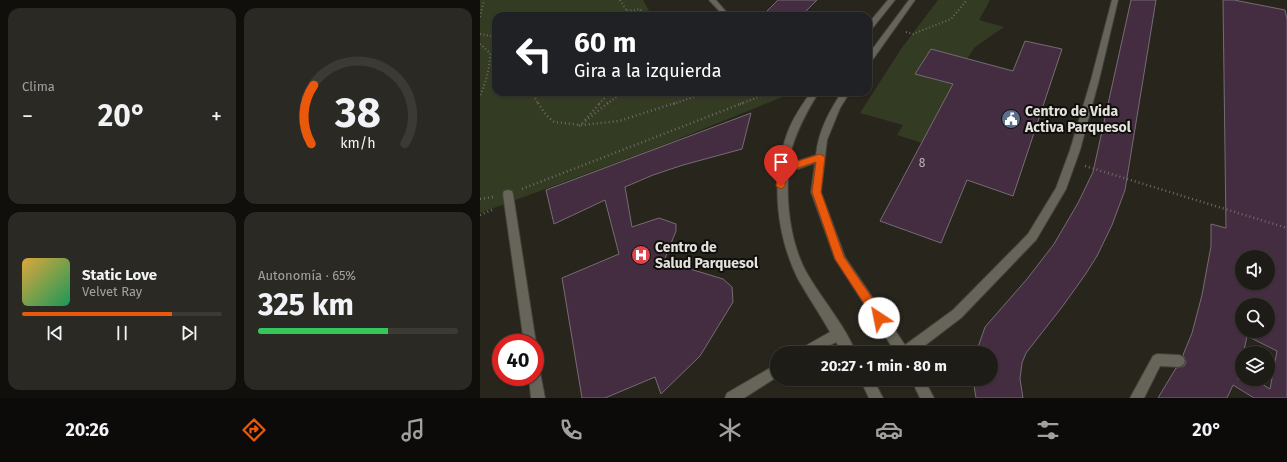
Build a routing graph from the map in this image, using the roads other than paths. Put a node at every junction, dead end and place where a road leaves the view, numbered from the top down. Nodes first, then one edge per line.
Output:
1 (712, 0) edge
2 (892, 0) edge
3 (912, 0) edge
4 (1115, 0) edge
5 (723, 12) edge
6 (872, 23) edge
7 (872, 55) edge
8 (812, 96) edge
9 (844, 96) edge
10 (820, 157) junction
11 (784, 159) junction
12 (508, 194) road end
13 (529, 334) edge
14 (838, 334) junction
15 (817, 346) edge
16 (846, 346) edge
17 (899, 346) edge
18 (914, 346) edge
19 (1179, 361) dead end
20 (770, 374) edge
21 (536, 386) edge
22 (870, 386) edge
23 (921, 386) edge
24 (538, 398) edge
25 (732, 398) edge
26 (876, 398) edge
27 (927, 398) edge
28 (1137, 398) edge

1 - 5 street
2 - 6 street
3 - 7 street
4 - 18 street
8 - 11 street
9 - 10 street
10 - 11 street
10 - 17 street
11 - 14 street
12 - 13 street
14 - 15 street
14 - 16 street
19 - 28 street
20 - 25 street
21 - 24 street
22 - 26 street
23 - 27 street

